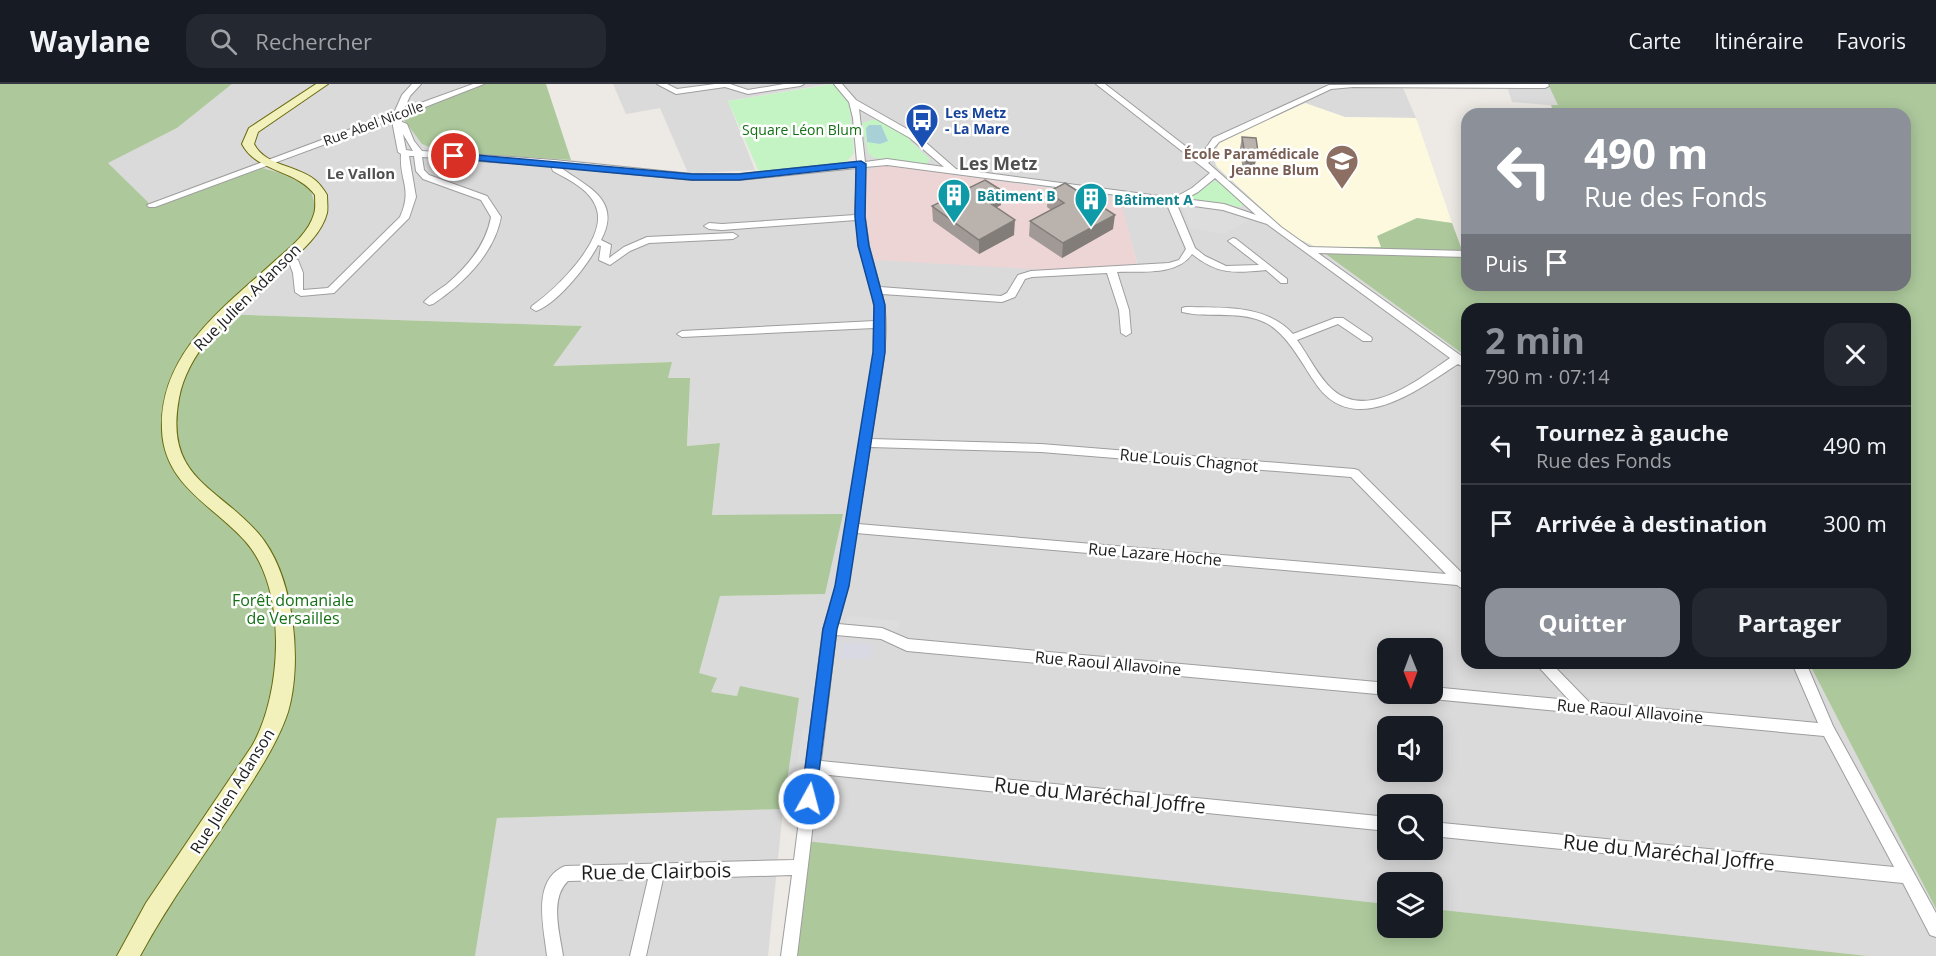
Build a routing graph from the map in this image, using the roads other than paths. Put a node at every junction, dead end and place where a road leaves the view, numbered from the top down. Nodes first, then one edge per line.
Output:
1 (323, 84) edge
2 (417, 84) edge
3 (480, 84) edge
4 (661, 84) edge
5 (800, 84) edge
6 (838, 84) edge
7 (1100, 84) edge
8 (1327, 86) edge
9 (1545, 86) dead end
10 (854, 102) junction
11 (879, 115) junction
12 (399, 118) junction
13 (857, 118) junction
14 (405, 153) junction
15 (416, 154) junction
16 (937, 157) junction
17 (266, 162) junction
18 (554, 163) junction
19 (861, 164) junction
20 (1202, 164) junction
21 (926, 168) junction
22 (956, 172) junction
23 (1215, 173) junction
24 (1175, 201) junction
25 (1252, 203) junction
26 (152, 205) dead end
27 (1242, 211) junction
28 (860, 217) junction
29 (1270, 222) junction
30 (709, 226) dead end
31 (733, 236) dead end
32 (1233, 241) dead end
33 (598, 242) junction
34 (1191, 249) junction
35 (1307, 250) junction
36 (1461, 254) edge
37 (286, 258) junction
38 (1182, 262) junction
39 (1206, 263) junction
40 (1268, 267) junction
41 (1111, 270) junction
42 (1284, 281) dead end
43 (877, 290) junction
44 (429, 302) dead end
45 (536, 308) dead end
46 (1186, 310) dead end
47 (881, 324) junction
48 (1126, 333) dead end
49 (682, 334) dead end
50 (1291, 339) junction
51 (1366, 339) dead end
52 (1461, 361) edge
53 (1461, 363) edge
54 (864, 443) junction
55 (850, 528) junction
56 (1461, 580) edge
57 (1461, 583) edge
58 (830, 629) junction
59 (1548, 669) edge
60 (1802, 669) edge
61 (1377, 688) edge
62 (1443, 694) edge
63 (1585, 707) junction
64 (1828, 730) junction
65 (813, 767) junction
66 (1377, 823) edge
67 (1443, 830) edge
68 (800, 867) junction
69 (657, 873) junction
70 (1905, 876) junction
71 (1936, 929) edge
72 (128, 956) edge
73 (555, 956) edge
74 (638, 956) edge
75 (789, 956) edge

1 - 17 main road
2 - 12 street
3 - 12 street, Rue Abel Nicolle
4 - 5 street
6 - 10 street
7 - 20 street
8 - 9 street
8 - 20 street
10 - 11 street
10 - 13 street
11 - 13 street
11 - 16 street
12 - 14 street
12 - 15 street
12 - 17 street, Rue Abel Nicolle
13 - 19 street
14 - 15 street
14 - 37 street
15 - 18 street
15 - 44 street
16 - 21 street
16 - 22 street
17 - 26 street, Rue Abel Nicolle
17 - 37 main road, Rue Julien Adanson
18 - 19 street
18 - 33 street
19 - 21 street
19 - 28 street
20 - 23 street
21 - 22 street
22 - 24 street
23 - 24 street
23 - 25 street
24 - 27 street
24 - 34 street
25 - 27 street
25 - 29 street
27 - 29 street
28 - 30 street
28 - 43 street
29 - 35 street
31 - 33 street
32 - 40 street
33 - 45 street
34 - 38 street
34 - 39 street
35 - 36 street
35 - 52 street
37 - 72 main road, Rue Julien Adanson
38 - 39 street
38 - 41 street
39 - 40 street
40 - 42 street
41 - 43 street
41 - 48 street
43 - 47 street
46 - 50 street
47 - 49 street
47 - 54 street
50 - 51 street
50 - 53 street
54 - 55 street
54 - 56 street, Rue Louis Chagnot
55 - 57 street, Rue Lazare Hoche
55 - 58 street
58 - 61 street, Rue Raoul Allavoine
58 - 65 street
59 - 63 street
60 - 64 street
62 - 63 street, Rue Raoul Allavoine
63 - 64 street, Rue Raoul Allavoine
64 - 70 street
65 - 66 street, Rue du Maréchal Joffre
65 - 68 street
67 - 70 street, Rue du Maréchal Joffre
68 - 69 street, Rue de Clairbois
68 - 75 street
69 - 73 street, Rue de Clairbois
69 - 74 street
70 - 71 street

